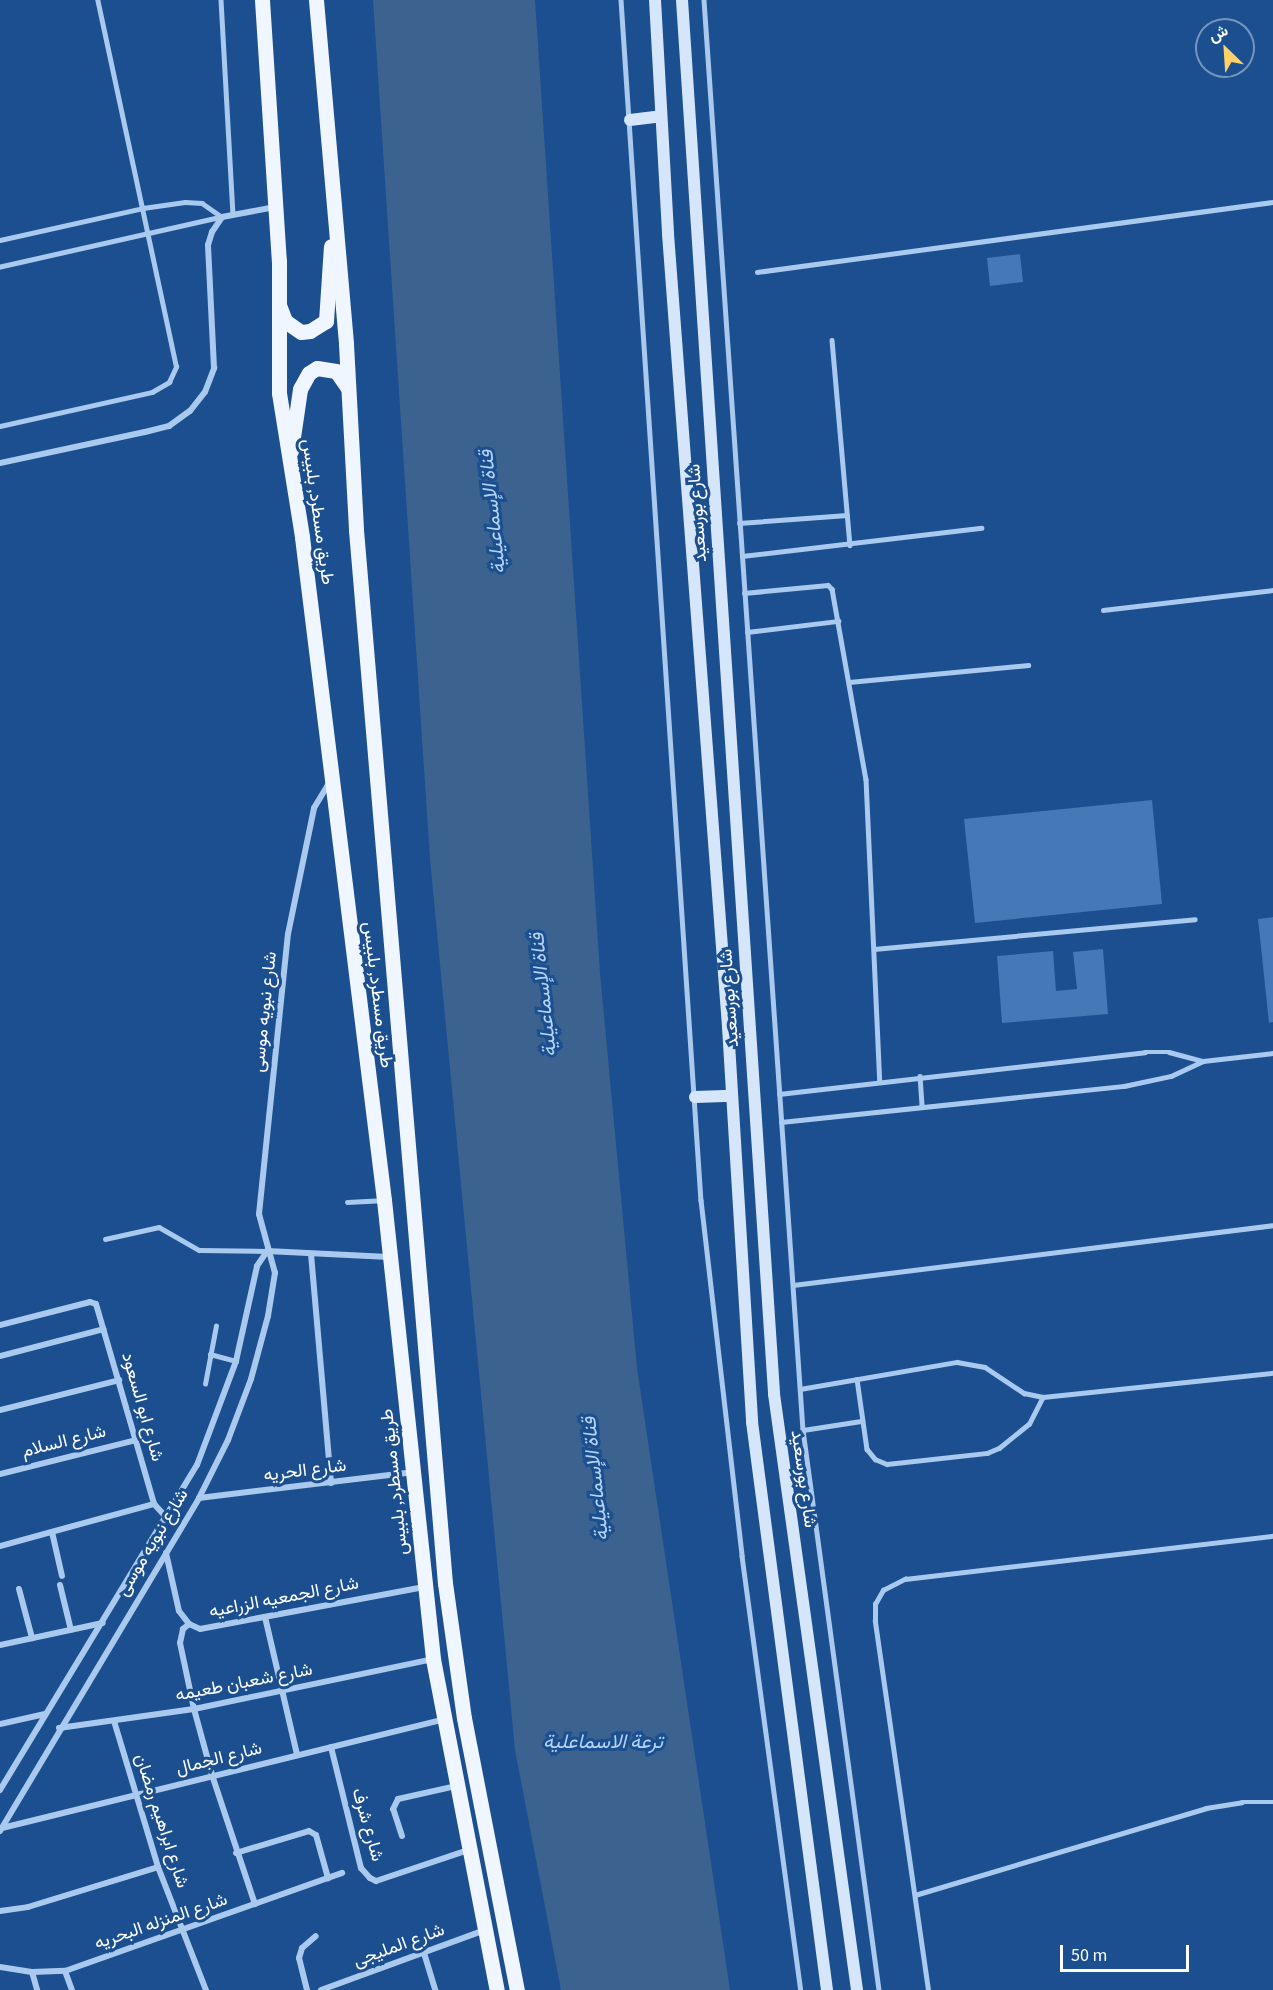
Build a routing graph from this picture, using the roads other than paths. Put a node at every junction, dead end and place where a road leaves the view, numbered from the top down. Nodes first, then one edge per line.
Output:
1 (98, 0) edge
2 (221, 0) edge
3 (262, 0) edge
4 (316, 0) edge
5 (621, 0) edge
6 (655, 0) edge
7 (682, 0) edge
8 (704, 0) edge
9 (662, 116) junction
10 (630, 120) junction
11 (1273, 202) edge
12 (275, 207) junction
13 (143, 208) junction
14 (233, 213) junction
15 (222, 217) junction
16 (150, 233) junction
17 (334, 235) junction
18 (0, 240) edge
19 (0, 267) edge
20 (757, 272) dead end
21 (278, 303) junction
22 (832, 340) dead end
23 (348, 388) junction
24 (0, 426) edge
25 (291, 454) junction
26 (0, 463) edge
27 (847, 515) junction
28 (739, 523) junction
29 (981, 528) dead end
30 (850, 545) junction
31 (742, 556) junction
32 (1273, 590) edge
33 (744, 593) junction
34 (1103, 610) dead end
35 (838, 621) junction
36 (747, 632) junction
37 (1028, 665) dead end
38 (849, 682) junction
39 (330, 781) junction
40 (1195, 919) dead end
41 (874, 949) junction
42 (1273, 1053) edge
43 (1203, 1061) junction
44 (920, 1076) junction
45 (880, 1082) junction
46 (779, 1094) junction
47 (732, 1096) junction
48 (694, 1097) junction
49 (922, 1107) junction
50 (781, 1122) junction
51 (384, 1200) junction
52 (347, 1202) dead end
53 (1273, 1225) edge
54 (105, 1239) dead end
55 (267, 1251) junction
56 (311, 1254) junction
57 (389, 1257) junction
58 (793, 1285) junction
59 (0, 1325) edge
60 (216, 1326) dead end
61 (104, 1329) junction
62 (210, 1354) junction
63 (0, 1356) edge
64 (237, 1360) junction
65 (1273, 1373) edge
66 (857, 1379) junction
67 (119, 1380) junction
68 (205, 1384) dead end
69 (800, 1389) junction
70 (1043, 1397) junction
71 (0, 1410) edge
72 (862, 1421) junction
73 (803, 1430) junction
74 (136, 1440) junction
75 (414, 1472) junction
76 (0, 1474) edge
77 (331, 1483) junction
78 (199, 1498) junction
79 (154, 1504) junction
80 (166, 1517) junction
81 (52, 1532) junction
82 (1273, 1536) edge
83 (0, 1546) edge
84 (166, 1552) junction
85 (62, 1576) dead end
86 (60, 1586) dead end
87 (425, 1586) junction
88 (19, 1590) dead end
89 (265, 1617) junction
90 (103, 1623) junction
91 (189, 1624) junction
92 (71, 1630) junction
93 (32, 1638) junction
94 (0, 1645) edge
95 (433, 1659) junction
96 (283, 1691) junction
97 (194, 1709) junction
98 (45, 1714) junction
99 (443, 1720) junction
100 (114, 1721) junction
101 (0, 1724) edge
102 (59, 1728) junction
103 (331, 1747) junction
104 (297, 1755) junction
105 (212, 1775) junction
106 (456, 1785) junction
107 (0, 1790) edge
108 (134, 1795) junction
109 (1273, 1802) edge
110 (1, 1829) edge
111 (402, 1836) dead end
112 (469, 1849) junction
113 (236, 1853) junction
114 (158, 1867) junction
115 (342, 1873) dead end
116 (328, 1878) junction
117 (915, 1895) junction
118 (255, 1904) junction
119 (0, 1911) edge
120 (182, 1930) junction
121 (486, 1930) junction
122 (316, 1936) dead end
123 (424, 1953) junction
124 (0, 1967) edge
125 (65, 1971) junction
126 (32, 1972) junction
127 (37, 1990) edge
128 (72, 1990) edge
129 (206, 1990) edge
130 (307, 1990) edge
131 (321, 1990) edge
132 (435, 1990) edge
133 (497, 1990) edge
134 (517, 1990) edge
135 (801, 1990) edge
136 (827, 1990) edge
137 (857, 1990) edge
138 (879, 1990) edge
139 (928, 1990) edge

1 - 13 lane
2 - 14 lane
3 - 12 main road, طريق مسطرد, بلبيس
4 - 17 main road, طريق مسطرد, بلبيس
5 - 10 lane
6 - 9 main road, شارع بورسعيد
7 - 137 main road, شارع بورسعيد
8 - 28 lane
9 - 10 main road
9 - 47 main road, شارع بورسعيد
10 - 48 lane
11 - 20 lane
12 - 14 street
12 - 21 main road, طريق مسطرد, بلبيس
13 - 15 lane
13 - 16 lane
13 - 18 lane
14 - 15 street
15 - 16 lane
15 - 26 street
16 - 19 lane
16 - 24 lane
17 - 21 main road
17 - 23 main road, طريق مسطرد, بلبيس
21 - 25 main road, طريق مسطرد, بلبيس
22 - 27 lane
23 - 25 main road
23 - 134 main road, طريق مسطرد, بلبيس
25 - 39 main road, طريق مسطرد, بلبيس
27 - 28 lane
27 - 30 lane
28 - 31 lane
29 - 30 lane
30 - 31 lane
31 - 33 lane
32 - 34 lane
33 - 35 lane
33 - 36 lane
35 - 36 lane
35 - 38 lane
36 - 46 lane
37 - 38 lane
38 - 41 lane
39 - 51 main road, طريق مسطرد, بلبيس
39 - 55 street, شارع نبويه موسى
40 - 41 lane
41 - 45 lane
42 - 43 lane
43 - 44 lane
43 - 49 lane
44 - 45 lane
44 - 49 lane
45 - 46 lane
46 - 50 lane
47 - 48 main road
47 - 136 main road, شارع بورسعيد
48 - 135 lane
49 - 50 lane
50 - 58 lane
51 - 52 lane
51 - 57 main road, طريق مسطرد, بلبيس
53 - 58 lane
54 - 55 lane
55 - 56 street
55 - 64 street, شارع نبويه موسى
55 - 78 street, شارع نبويه موسى
56 - 57 street
56 - 77 street
57 - 75 main road, طريق مسطرد, بلبيس
58 - 69 lane
59 - 61 street, شارع ابو السعود
60 - 62 lane
61 - 63 street
61 - 67 street, شارع ابو السعود
62 - 64 lane
62 - 68 lane
64 - 80 street, شارع نبويه موسى
65 - 70 lane
66 - 69 lane
66 - 70 lane
66 - 72 lane
67 - 71 street
67 - 74 street, شارع ابو السعود
69 - 73 lane
70 - 72 lane
72 - 73 lane
73 - 138 lane
74 - 76 street, شارع السلام
74 - 79 street, شارع ابو السعود
75 - 77 street, شارع الحريه
75 - 87 main road, طريق مسطرد, بلبيس
77 - 78 street, شارع الحريه
78 - 84 street, شارع نبويه موسى
79 - 80 street, شارع ابو السعود
79 - 81 street
80 - 90 street, شارع نبويه موسى
81 - 83 street
81 - 85 street
82 - 117 lane
84 - 91 street, شارع الجمعيه الزراعيه
84 - 102 street, شارع نبويه موسى
86 - 92 street
87 - 89 street, شارع الجمعيه الزراعيه
87 - 95 main road, طريق مسطرد, بلبيس
88 - 93 street
89 - 91 street, شارع الجمعيه الزراعيه
89 - 96 street
90 - 92 street
90 - 98 street, شارع نبويه موسى
91 - 97 street
92 - 93 street
93 - 94 street
95 - 96 street, شارع شعبان طعيمه
95 - 99 main road, طريق مسطرد, بلبيس
96 - 97 street, شارع شعبان طعيمه
96 - 104 street
97 - 100 street, شارع شعبان طعيمه
97 - 105 street
98 - 101 street
98 - 107 street, شارع نبويه موسى
99 - 103 street, شارع الجمال
99 - 106 main road, طريق مسطرد, بلبيس
100 - 102 street, شارع شعبان طعيمه
100 - 108 street, شارع ابراهيم رمضان
102 - 110 street, شارع نبويه موسى
103 - 104 street, شارع الجمال
103 - 112 street, شارع شرف
104 - 105 street, شارع الجمال
105 - 108 street, شارع الجمال
105 - 113 street
106 - 111 street
106 - 112 main road, طريق مسطرد, بلبيس
108 - 110 street, شارع الجمال
108 - 114 street, شارع ابراهيم رمضان
109 - 117 lane
112 - 121 main road, طريق مسطرد, بلبيس
113 - 116 street
113 - 118 street
114 - 119 street
114 - 120 street, شارع ابراهيم رمضان
115 - 116 street, شارع المنزله البحريه
116 - 118 street, شارع المنزله البحريه
117 - 139 lane
118 - 120 street, شارع المنزله البحريه
120 - 125 street, شارع المنزله البحريه
120 - 129 street, شارع ابراهيم رمضان
121 - 123 street, شارع المليجى
121 - 133 main road, طريق مسطرد, بلبيس
122 - 130 street
123 - 131 street, شارع المليجى
123 - 132 street
124 - 126 street, شارع المنزله البحريه
125 - 126 street, شارع المنزله البحريه
125 - 128 street
126 - 127 street

